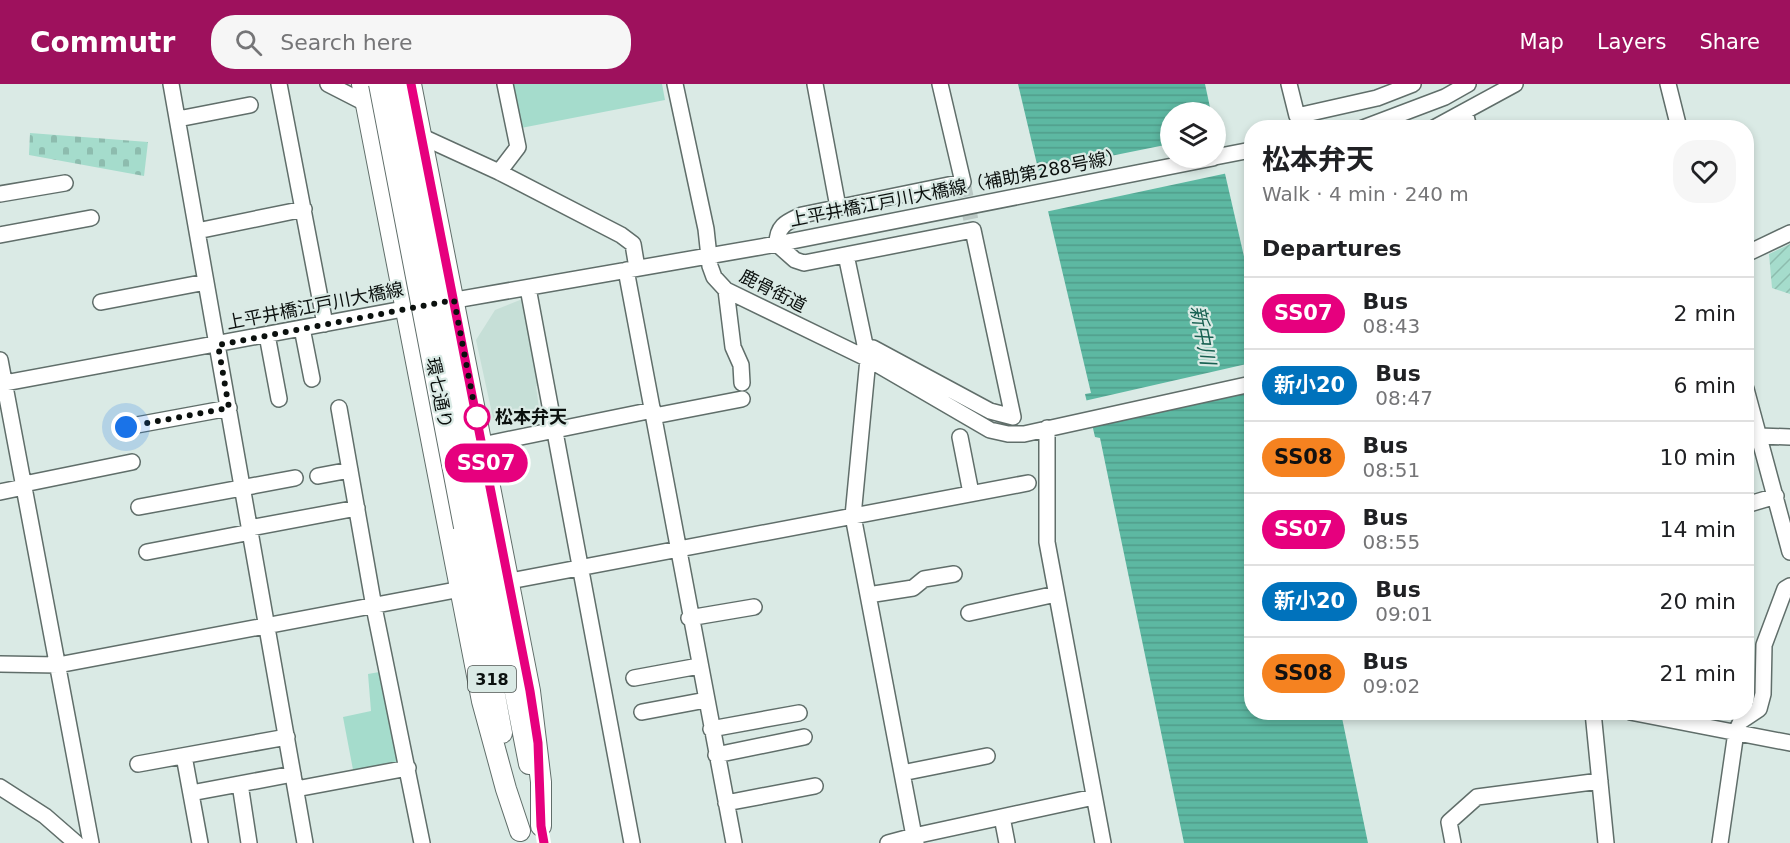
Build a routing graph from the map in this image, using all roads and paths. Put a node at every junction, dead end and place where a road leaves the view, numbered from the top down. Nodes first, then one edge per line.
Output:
1 (171, 84) edge
2 (279, 84) edge
3 (328, 84) edge
4 (380, 84) edge
5 (397, 84) edge
6 (411, 84) edge
7 (505, 84) edge
8 (675, 84) edge
9 (815, 84) edge
10 (940, 84) edge
11 (1289, 84) edge
12 (1413, 84) edge
13 (1468, 84) edge
14 (1515, 84) edge
15 (1668, 84) edge
16 (364, 93) edge
17 (250, 105) dead end
18 (178, 119) junction
19 (1384, 120) edge
20 (1467, 120) edge
21 (1677, 120) edge
22 (422, 138) junction
23 (1244, 151) edge
24 (1226, 155) edge
25 (1160, 168) edge
26 (500, 172) junction
27 (65, 183) dead end
28 (0, 194) edge
29 (838, 207) junction
30 (304, 209) junction
31 (91, 218) dead end
32 (197, 231) junction
33 (1790, 233) edge
34 (0, 235) edge
35 (777, 244) junction
36 (1754, 250) edge
37 (708, 255) junction
38 (846, 255) junction
39 (631, 269) junction
40 (206, 282) junction
41 (528, 288) junction
42 (726, 290) junction
43 (454, 300) junction
44 (101, 302) dead end
45 (407, 308) junction
46 (325, 324) junction
47 (302, 328) junction
48 (267, 334) junction
49 (218, 345) junction
50 (867, 354) junction
51 (0, 360) edge
52 (312, 379) dead end
53 (2, 383) edge
54 (742, 383) dead end
55 (1244, 386) edge
56 (279, 399) dead end
57 (742, 399) dead end
58 (229, 408) junction
59 (339, 408) dead end
60 (653, 413) junction
61 (1754, 418) edge
62 (126, 427) dead end
63 (1054, 427) junction
64 (555, 430) junction
65 (1759, 436) junction
66 (960, 437) dead end
67 (1790, 437) edge
68 (482, 445) junction
69 (132, 462) dead end
70 (350, 470) junction
71 (318, 476) dead end
72 (295, 478) dead end
73 (1028, 483) dead end
74 (24, 485) junction
75 (243, 488) junction
76 (0, 492) edge
77 (970, 493) junction
78 (1776, 496) junction
79 (1754, 503) edge
80 (139, 507) dead end
81 (357, 508) junction
82 (853, 516) junction
83 (473, 525) junction
84 (250, 530) junction
85 (676, 548) junction
86 (147, 552) dead end
87 (1790, 552) edge
88 (580, 566) junction
89 (954, 574) dead end
90 (510, 581) junction
91 (1790, 586) edge
92 (461, 588) junction
93 (1056, 594) junction
94 (868, 595) junction
95 (374, 607) junction
96 (754, 607) dead end
97 (969, 613) dead end
98 (690, 618) junction
99 (267, 626) junction
100 (0, 664) edge
101 (58, 665) junction
102 (699, 666) junction
103 (634, 678) dead end
104 (706, 700) junction
105 (642, 711) dead end
106 (799, 712) dead end
107 (1754, 712) edge
108 (1594, 720) edge
109 (1672, 720) edge
110 (1733, 720) edge
111 (1743, 720) edge
112 (711, 729) junction
113 (1736, 732) junction
114 (287, 737) junction
115 (804, 737) dead end
116 (1790, 742) edge
117 (716, 755) junction
118 (184, 756) junction
119 (987, 756) dead end
120 (138, 764) dead end
121 (408, 768) junction
122 (902, 773) junction
123 (1600, 781) junction
124 (294, 782) junction
125 (240, 784) junction
126 (814, 786) dead end
127 (0, 787) edge
128 (191, 793) junction
129 (1094, 797) junction
130 (726, 803) junction
131 (1002, 817) junction
132 (543, 834) edge
133 (522, 837) edge
134 (915, 839) edge
135 (76, 843) edge
136 (91, 843) edge
137 (200, 843) edge
138 (249, 843) edge
139 (305, 843) edge
140 (422, 843) edge
141 (632, 843) edge
142 (734, 843) edge
143 (888, 843) edge
144 (1007, 843) edge
145 (1103, 843) edge
146 (1453, 843) edge
147 (1606, 843) edge
148 (1720, 843) edge

1 - 18 street
2 - 30 street
3 - 16 street
4 - 83 main road, 環七通り / 318, bridge
5 - 83 main road, 環七通り / 318, bridge
6 - 22 main road
7 - 26 street
8 - 37 street, 鹿骨街道
9 - 29 street
10 - 29 street
11 - 12 street
13 - 19 street
14 - 20 street
15 - 21 street
16 - 22 street
16 - 45 main road
17 - 18 street
18 - 32 street
22 - 26 street
22 - 43 main road
23 - 24 street, 上平井橋江戸川大橋線（補助第288号線）
25 - 35 street, 上平井橋江戸川大橋線（補助第288号線）
26 - 39 street
27 - 28 street
29 - 35 street
30 - 32 street
30 - 46 street
31 - 34 street
32 - 40 street
33 - 36 street
35 - 37 street, 上平井橋江戸川大橋線（補助第288号線）
35 - 38 street
37 - 39 street
37 - 42 street, 鹿骨街道
38 - 50 street
38 - 50 street
39 - 41 street, 上平井橋江戸川大橋線
39 - 60 street
40 - 44 street
40 - 49 street
41 - 43 street, 上平井橋江戸川大橋線
41 - 64 street
42 - 50 street, 鹿骨街道
42 - 54 street
43 - 45 street, 上平井橋江戸川大橋線
43 - 68 main road
45 - 46 street, 上平井橋江戸川大橋線
45 - 92 main road
46 - 47 street, 上平井橋江戸川大橋線
47 - 48 street, 上平井橋江戸川大橋線
47 - 52 street
48 - 49 street, 上平井橋江戸川大橋線
48 - 56 street
49 - 53 street, 上平井橋江戸川大橋線
49 - 58 street
50 - 63 street, 鹿骨街道
50 - 82 street
51 - 53 street
53 - 74 street
55 - 63 street, 鹿骨街道
57 - 60 street
58 - 62 street
58 - 75 street
59 - 70 street
60 - 64 street
60 - 85 street
61 - 65 street
63 - 93 street
64 - 68 street
64 - 88 street
65 - 67 street
65 - 78 street
66 - 77 street
68 - 90 main road
69 - 74 street
70 - 71 street
70 - 81 street
72 - 75 street
73 - 77 street
74 - 76 street
74 - 101 street
75 - 80 street
75 - 84 street
77 - 82 street
78 - 79 street
78 - 87 street
81 - 84 street
81 - 95 street
82 - 85 street
82 - 94 street
83 - 132 main road, 環七通り / 318
83 - 133 main road, 環七通り / 318
84 - 86 street
84 - 99 street
85 - 88 street
85 - 98 street
88 - 90 street
88 - 141 street
89 - 94 street
90 - 132 main road
91 - 107 street
92 - 95 street
92 - 133 main road
93 - 97 street
93 - 129 street
94 - 122 street
95 - 99 street
95 - 121 street
96 - 98 street
98 - 102 street
99 - 101 street
99 - 114 street
100 - 101 street
101 - 136 street
102 - 103 street
102 - 104 street
104 - 105 street
104 - 112 street
106 - 112 street
108 - 123 street
109 - 113 street
110 - 113 street
111 - 113 street
112 - 117 street
113 - 116 street
113 - 148 street
114 - 118 street
114 - 124 street
115 - 117 street
117 - 130 street
118 - 120 street
118 - 128 street
119 - 122 street
121 - 124 street
121 - 140 street
122 - 134 street
123 - 146 street
123 - 147 street
124 - 125 street
124 - 139 street
125 - 128 street
125 - 138 street
126 - 130 street
127 - 135 street
128 - 137 street
129 - 131 street
129 - 145 street
130 - 142 street
131 - 134 street
131 - 144 street
134 - 143 street

